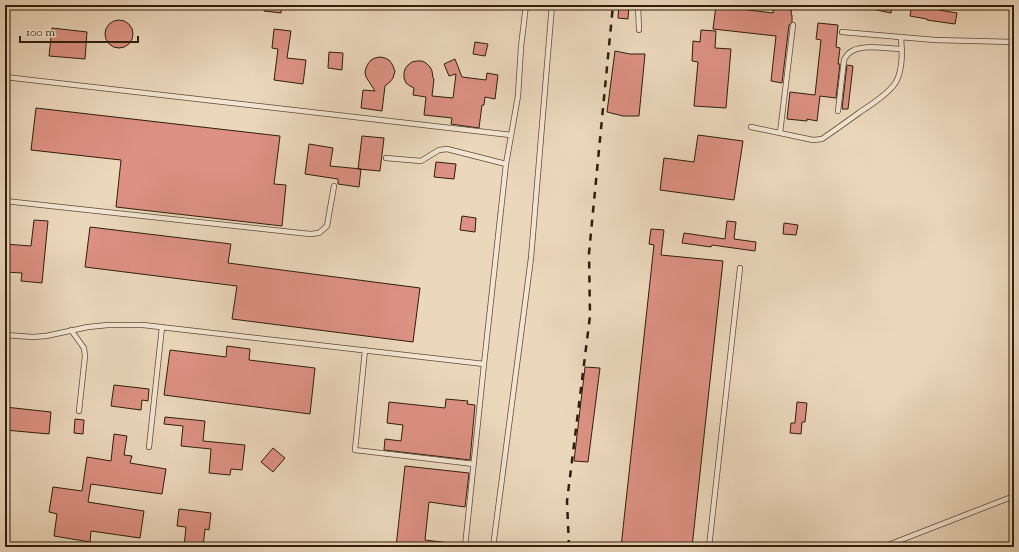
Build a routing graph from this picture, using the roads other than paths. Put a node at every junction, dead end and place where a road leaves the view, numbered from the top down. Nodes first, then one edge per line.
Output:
1 (526, 5) edge
2 (552, 5) edge
3 (638, 5) edge
4 (794, 25) dead end
5 (639, 30) dead end
6 (842, 32) dead end
7 (901, 37) junction
8 (1014, 42) edge
9 (902, 50) junction
10 (5, 77) edge
11 (838, 111) dead end
12 (751, 127) dead end
13 (780, 133) junction
14 (511, 135) junction
15 (386, 158) dead end
16 (506, 164) junction
17 (334, 186) dead end
18 (5, 201) edge
19 (740, 268) dead end
20 (162, 327) junction
21 (71, 330) junction
22 (5, 335) edge
23 (365, 350) junction
24 (484, 364) junction
25 (79, 411) dead end
26 (149, 447) dead end
27 (474, 464) junction
28 (1014, 496) edge
29 (5, 546) edge
30 (14, 547) edge
31 (465, 547) edge
32 (493, 547) edge
33 (708, 547) edge
34 (883, 547) edge

1 - 14 lane
2 - 32 lane
3 - 5 lane
4 - 13 lane
6 - 7 lane
7 - 8 lane
7 - 9 lane
9 - 11 lane
9 - 13 lane
10 - 14 lane
12 - 13 lane
14 - 16 lane
15 - 16 lane
16 - 24 lane
17 - 18 lane
19 - 33 lane
20 - 21 lane
20 - 23 lane
20 - 26 lane
21 - 22 lane
21 - 25 lane
23 - 24 lane
23 - 27 lane
24 - 27 lane
27 - 31 lane
28 - 34 lane
29 - 30 lane

